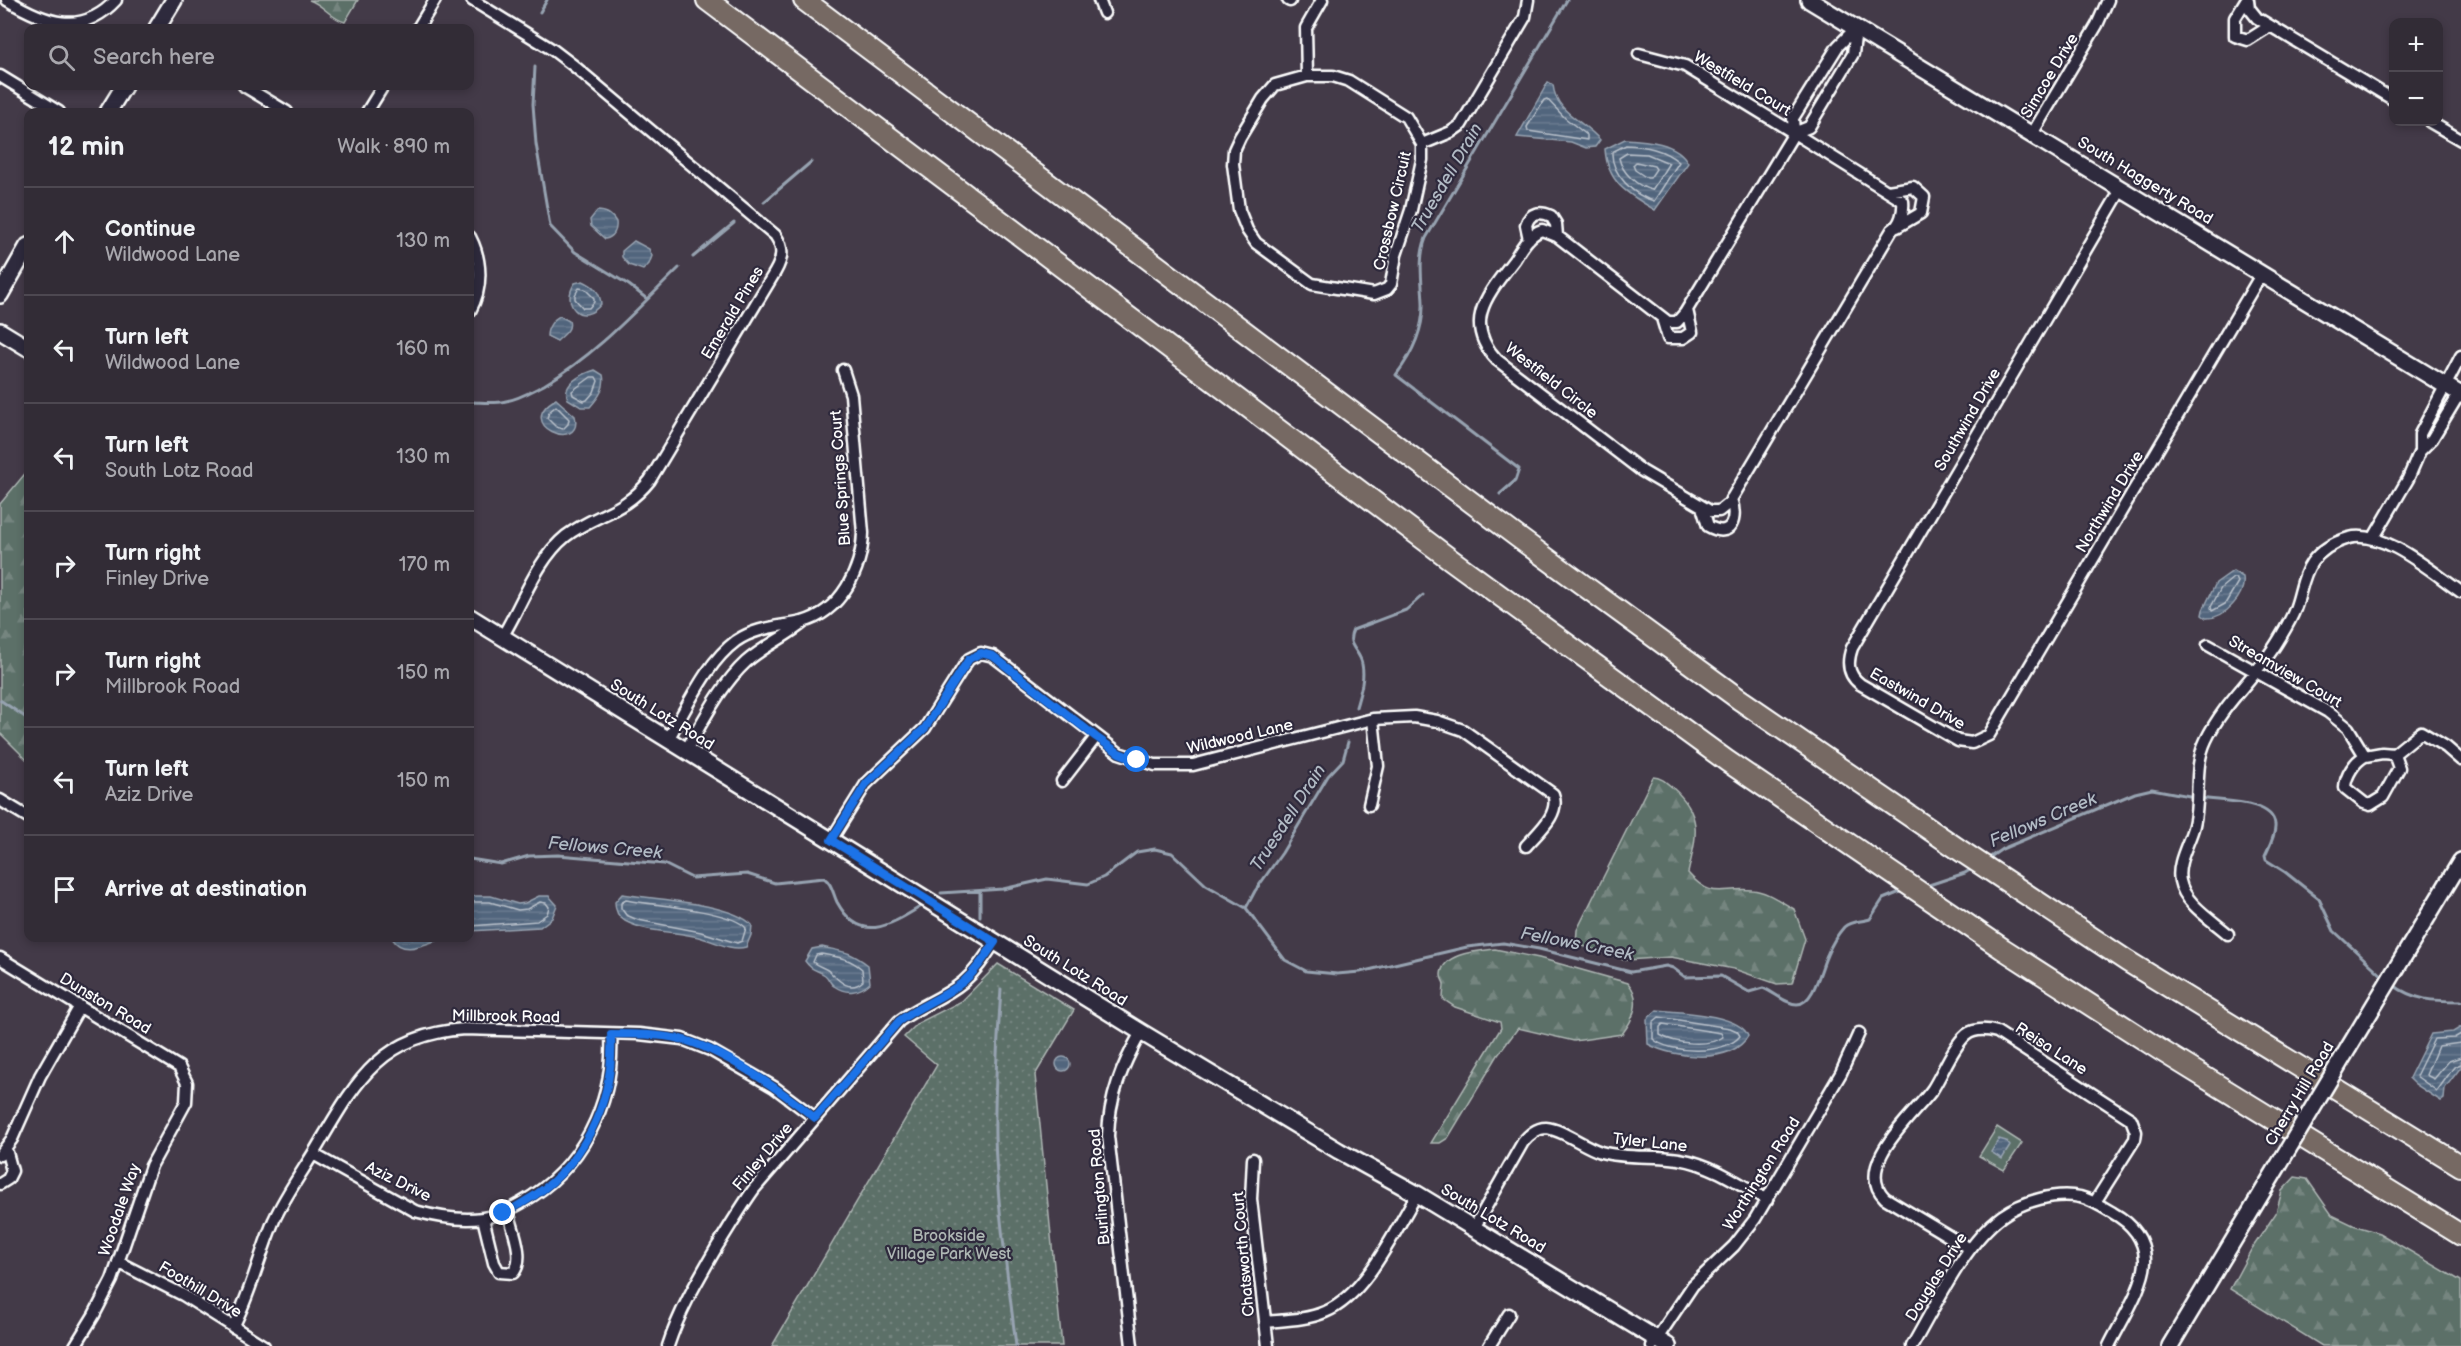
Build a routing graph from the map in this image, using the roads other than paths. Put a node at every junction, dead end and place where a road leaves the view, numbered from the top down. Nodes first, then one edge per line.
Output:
1 (7, 0) edge
2 (116, 0) edge
3 (174, 0) edge
4 (435, 0) edge
5 (707, 0) edge
6 (804, 0) edge
7 (1099, 0) edge
8 (1322, 0) edge
9 (1528, 0) edge
10 (1809, 0) edge
11 (2108, 0) edge
12 (2247, 0) edge
13 (474, 1) edge
14 (1104, 14) dead end
15 (70, 24) edge
16 (79, 24) edge
17 (159, 24) edge
18 (420, 24) edge
19 (2270, 26) junction
20 (1856, 28) junction
21 (1639, 54) dead end
22 (0, 76) edge
23 (1307, 76) junction
24 (122, 90) edge
25 (251, 90) edge
26 (381, 90) edge
27 (2389, 97) edge
28 (53, 108) edge
29 (110, 108) edge
30 (280, 108) edge
31 (369, 108) edge
32 (2437, 126) edge
33 (1794, 133) junction
34 (2032, 134) junction
35 (2461, 140) edge
36 (1422, 144) junction
37 (2122, 188) junction
38 (1888, 191) junction
39 (1897, 227) junction
40 (1557, 236) junction
41 (1529, 239) junction
42 (474, 248) edge
43 (24, 253) edge
44 (2262, 273) junction
45 (0, 295) edge
46 (474, 300) edge
47 (1687, 310) junction
48 (1662, 318) junction
49 (0, 331) edge
50 (24, 346) edge
51 (2461, 356) edge
52 (843, 370) dead end
53 (2445, 384) junction
54 (2460, 393) edge
55 (2420, 451) junction
56 (1731, 499) junction
57 (1702, 507) junction
58 (2373, 539) junction
59 (2461, 592) edge
60 (474, 620) edge
61 (804, 622) junction
62 (502, 637) junction
63 (2208, 645) dead end
64 (726, 650) junction
65 (742, 666) junction
66 (1849, 669) joint
67 (2255, 672) junction
68 (1373, 719) junction
69 (1096, 737) junction
70 (668, 739) junction
71 (1978, 741) joint
72 (686, 750) junction
73 (2394, 754) junction
74 (2365, 756) junction
75 (2461, 760) edge
76 (1062, 781) dead end
77 (0, 800) edge
78 (1369, 805) dead end
79 (24, 815) edge
80 (831, 840) junction
81 (1526, 846) dead end
82 (2461, 861) edge
83 (2228, 934) dead end
84 (995, 942) junction
85 (0, 958) edge
86 (80, 1006) junction
87 (1141, 1032) junction
88 (1859, 1033) dead end
89 (611, 1034) junction
90 (187, 1083) joint
91 (815, 1118) junction
92 (3, 1152) edge
93 (313, 1154) junction
94 (1253, 1159) dead end
95 (2461, 1166) edge
96 (0, 1184) edge
97 (1417, 1194) junction
98 (1767, 1200) junction
99 (2095, 1202) junction
100 (508, 1211) junction
101 (483, 1218) junction
102 (1474, 1228) junction
103 (2461, 1235) edge
104 (1970, 1249) junction
105 (118, 1262) junction
106 (1509, 1314) dead end
107 (1265, 1322) junction
108 (232, 1327) junction
109 (1658, 1344) edge
110 (75, 1346) edge
111 (264, 1346) edge
112 (669, 1346) edge
113 (1132, 1346) edge
114 (1268, 1346) edge
115 (1489, 1346) edge
116 (1911, 1346) edge
117 (2109, 1346) edge
118 (2170, 1346) edge

1 - 15 street
2 - 16 street
3 - 17 street
4 - 18 street
5 - 103 highway
6 - 95 highway
7 - 14 street
8 - 23 street
9 - 36 street, Crossbow Circuit
10 - 20 street, South Haggerty Road
11 - 34 street, Simcoe Drive
12 - 19 street
12 - 19 street
13 - 62 street, Emerald Pines
19 - 27 street
20 - 33 street, Westfield Circle
20 - 33 street
20 - 34 street, South Haggerty Road
21 - 33 street, Westfield Court
22 - 28 street
23 - 36 street, Crossbow Circuit
23 - 36 street, Crossbow Circuit
24 - 29 street
25 - 30 street
26 - 31 street
32 - 35 street
33 - 38 street, Westfield Circle
33 - 47 street, Westfield Circle
34 - 37 street, South Haggerty Road
37 - 44 street, South Haggerty Road
37 - 66 street, Southwind Drive
38 - 39 street, Westfield Circle
38 - 39 street, Westfield Circle
39 - 56 street, Westfield Circle
40 - 41 street
40 - 41 street, Westfield Circle
40 - 48 street, Westfield Circle
41 - 57 street, Westfield Circle
42 - 46 street
43 - 45 street
44 - 53 street, South Haggerty Road
44 - 71 street, Northwind Drive
47 - 48 street
47 - 48 street, Westfield Circle
49 - 50 street
51 - 53 street
52 - 61 street, Blue Springs Court
53 - 54 street, South Haggerty Road
53 - 55 street
54 - 55 street
55 - 58 street
56 - 57 street
56 - 57 street, Westfield Circle
58 - 59 street
58 - 67 street
60 - 62 street, South Lotz Road
61 - 64 street, Blue Springs Court
61 - 65 street
62 - 70 street, South Lotz Road
63 - 67 street, Streamview Court
64 - 65 street
64 - 70 street, Blue Springs Court
65 - 72 street
66 - 71 street, Eastwind Drive
67 - 74 street, Streamview Court
67 - 83 street
68 - 69 street, Wildwood Lane
68 - 78 street
68 - 81 street, Wildwood Lane
69 - 76 street
69 - 80 street, Wildwood Lane
70 - 72 street, South Lotz Road
72 - 80 street, South Lotz Road
73 - 74 street
73 - 74 street
73 - 75 street
77 - 79 street
80 - 84 street, South Lotz Road
82 - 118 street, Cherry Hill Road, bridge
84 - 87 street, South Lotz Road
84 - 91 street, Finley Drive
85 - 86 street, Dunston Road
86 - 90 street, Dunston Road
86 - 92 street
87 - 97 street, South Lotz Road
87 - 113 street, Burlington Road
88 - 98 street, Worthington Road
89 - 91 street, Millbrook Road
89 - 93 street, Millbrook Road
89 - 100 street, Aziz Drive
90 - 105 street, Woodale Way
91 - 112 street, Finley Drive
92 - 96 street
93 - 101 street, Aziz Drive
93 - 108 street, Millbrook Road
94 - 107 street, Chatsworth Court
97 - 102 street, South Lotz Road
97 - 107 street
98 - 102 street, Tyler Lane
98 - 109 street, Worthington Road
99 - 104 street, Douglas Drive
99 - 104 street, Reisa Lane
99 - 117 street, Douglas Drive
100 - 101 street, Aziz Drive
100 - 101 street
102 - 109 street, South Lotz Road
104 - 116 street, Douglas Drive
105 - 108 street, Foothill Drive
105 - 110 street, Woodale Way
106 - 115 street
107 - 114 street, Chatsworth Court
108 - 111 street, Foothill Drive

